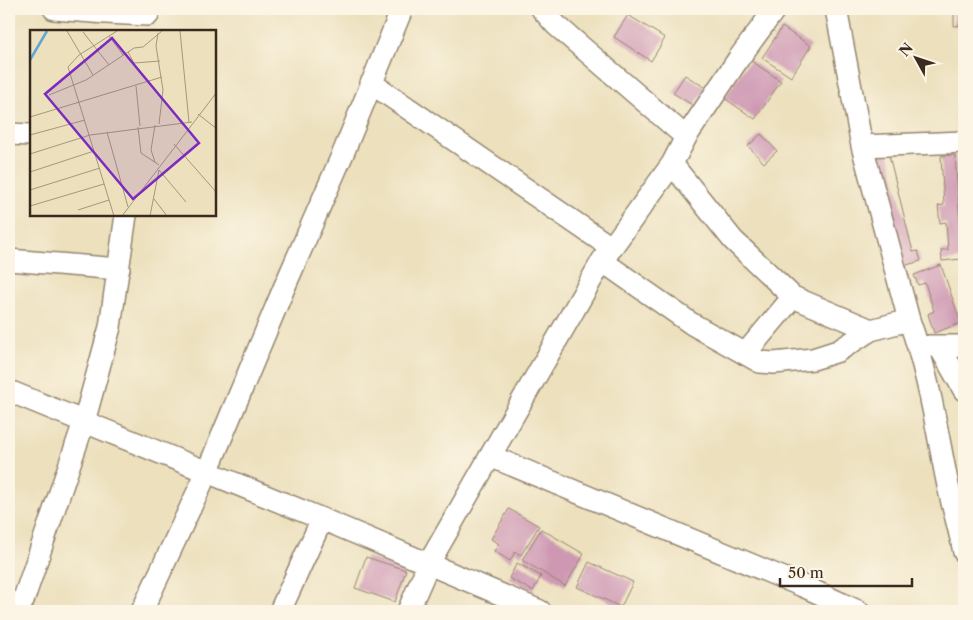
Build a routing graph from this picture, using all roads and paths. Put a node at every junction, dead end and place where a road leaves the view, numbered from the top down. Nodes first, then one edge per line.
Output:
1 (54, 9) edge
2 (402, 9) edge
3 (542, 9) edge
4 (775, 9) edge
5 (836, 9) edge
6 (147, 18) edge
7 (371, 83) junction
8 (9, 134) edge
9 (30, 135) edge
10 (686, 137) junction
11 (964, 142) edge
12 (862, 146) junction
13 (672, 164) junction
14 (126, 216) edge
15 (607, 255) junction
16 (9, 260) edge
17 (119, 269) junction
18 (793, 297) junction
19 (909, 320) junction
20 (871, 330) junction
21 (929, 346) junction
22 (964, 346) edge
23 (745, 354) junction
24 (964, 390) edge
25 (9, 392) edge
26 (84, 422) junction
27 (490, 456) junction
28 (207, 472) junction
29 (322, 519) junction
30 (964, 552) edge
31 (429, 563) junction
32 (23, 601) dead end
33 (142, 611) edge
34 (280, 611) edge
35 (408, 611) edge
36 (539, 611) edge
37 (858, 611) edge

1 - 6 street
2 - 7 street
3 - 10 street
4 - 10 street
5 - 12 street
7 - 15 street
7 - 28 street
8 - 9 street
10 - 13 street
11 - 12 street
12 - 19 street
13 - 15 street
13 - 18 street
14 - 17 street
15 - 23 street
15 - 27 street
16 - 17 street
17 - 26 street
18 - 20 street
18 - 23 street
19 - 20 street
19 - 21 street
20 - 23 street
21 - 22 street
21 - 24 street
21 - 30 street
25 - 26 street
26 - 28 street
26 - 32 street
27 - 31 street
27 - 37 street
28 - 29 street
28 - 33 street
29 - 31 street
29 - 34 street
31 - 35 street
31 - 36 street

